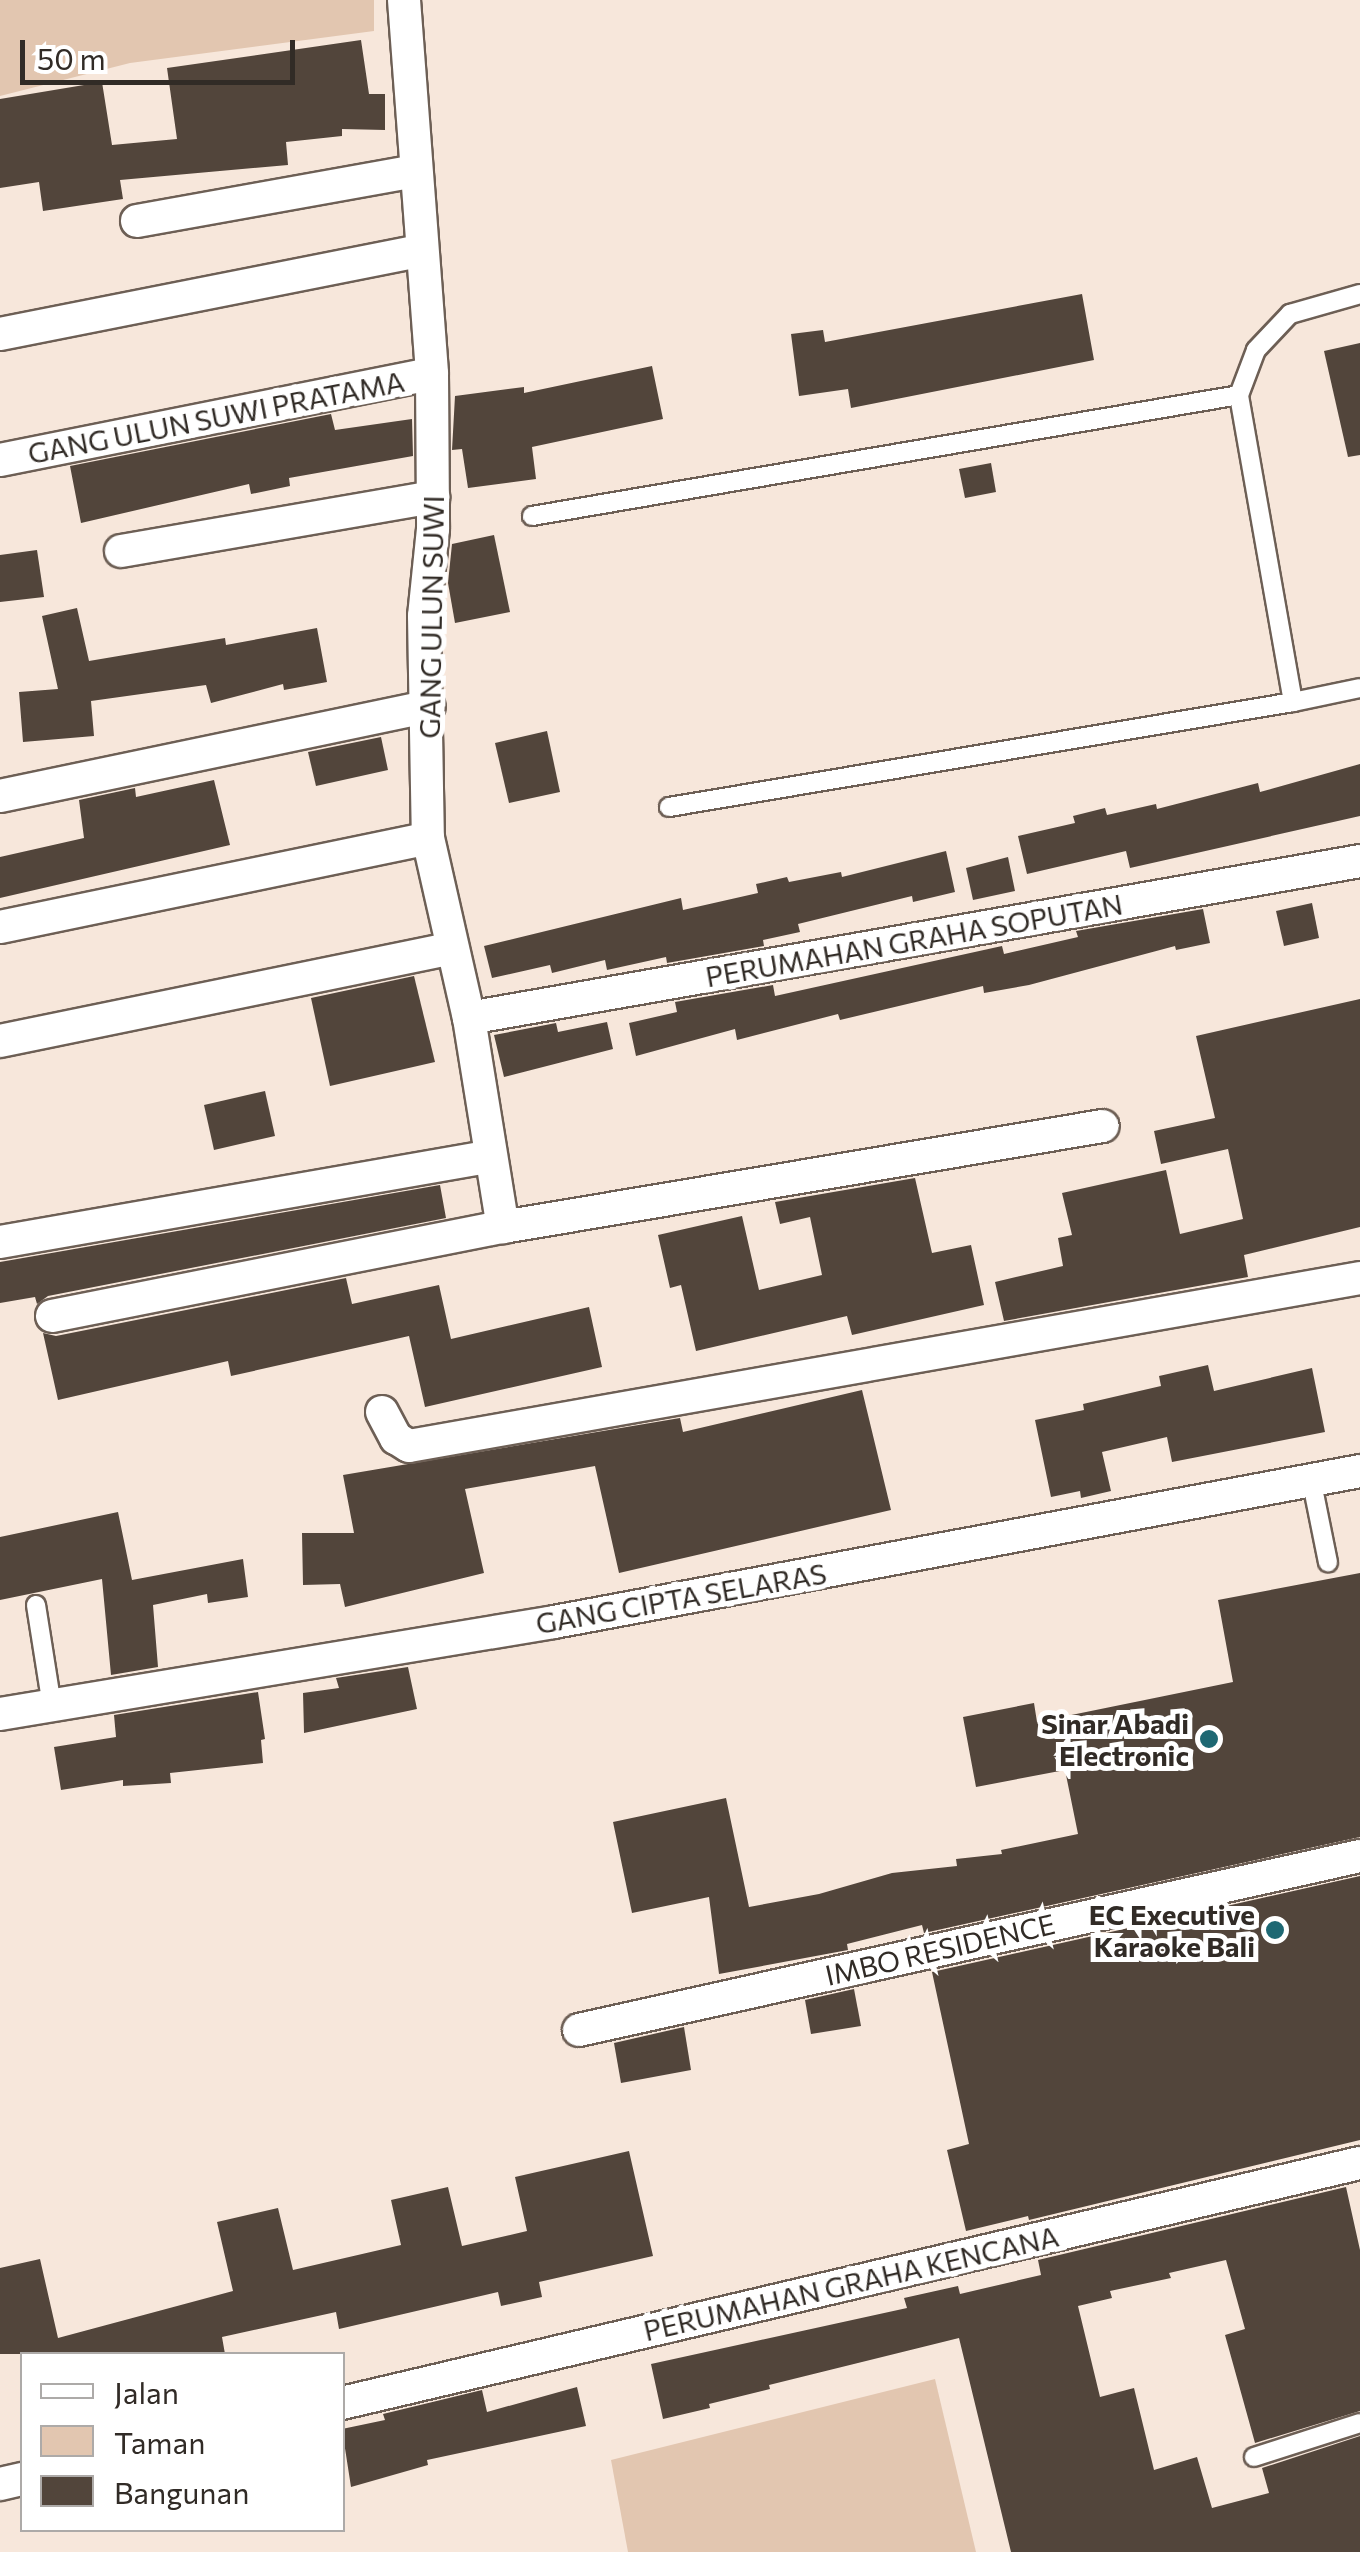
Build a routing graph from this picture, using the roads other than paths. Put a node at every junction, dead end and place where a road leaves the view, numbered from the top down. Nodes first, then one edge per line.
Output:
1 (404, 0) edge
2 (416, 171) junction
3 (136, 221) dead end
4 (420, 251) junction
5 (1360, 294) edge
6 (0, 334) edge
7 (432, 374) junction
8 (1238, 395) junction
9 (0, 460) edge
10 (433, 497) junction
11 (532, 516) dead end
12 (121, 551) dead end
13 (1360, 688) edge
14 (1293, 702) junction
15 (429, 706) junction
16 (0, 796) edge
17 (669, 806) dead end
18 (428, 838) junction
19 (1360, 862) edge
20 (0, 926) edge
21 (452, 948) junction
22 (469, 1018) junction
23 (0, 1041) edge
24 (1103, 1126) dead end
25 (492, 1156) junction
26 (502, 1227) junction
27 (0, 1242) edge
28 (1360, 1278) edge
29 (52, 1316) dead end
30 (382, 1412) dead end
31 (1360, 1471) edge
32 (1312, 1483) junction
33 (1328, 1562) dead end
34 (36, 1605) dead end
35 (52, 1706) junction
36 (0, 1714) edge
37 (1360, 1856) edge
38 (579, 2030) dead end
39 (1360, 2163) edge
40 (345, 2403) edge
41 (1360, 2423) edge
42 (1254, 2457) dead end

1 - 2 street, GANG ULUN SUWI
2 - 3 street
2 - 4 street, GANG ULUN SUWI
4 - 6 street
4 - 7 street, GANG ULUN SUWI
5 - 8 lane
7 - 9 street, GANG ULUN SUWI PRATAMA
7 - 10 street, GANG ULUN SUWI
8 - 11 lane
8 - 14 lane
10 - 12 street
10 - 15 street, GANG ULUN SUWI
13 - 14 lane
14 - 17 lane
15 - 16 street
15 - 18 street, GANG ULUN SUWI
18 - 20 street
18 - 21 street, GANG ULUN SUWI
19 - 22 street, PERUMAHAN GRAHA SOPUTAN
21 - 22 street, GANG ULUN SUWI
21 - 23 street
22 - 25 street, GANG ULUN SUWI
24 - 26 street
25 - 26 street, GANG ULUN SUWI
25 - 27 street
26 - 29 street
28 - 30 street
31 - 32 street, GANG CIPTA SELARAS
32 - 33 lane
32 - 35 street, GANG CIPTA SELARAS
34 - 35 lane
35 - 36 street, GANG CIPTA SELARAS
37 - 38 street, IMBO RESIDENCE
39 - 40 street, PERUMAHAN GRAHA KENCANA
41 - 42 lane

